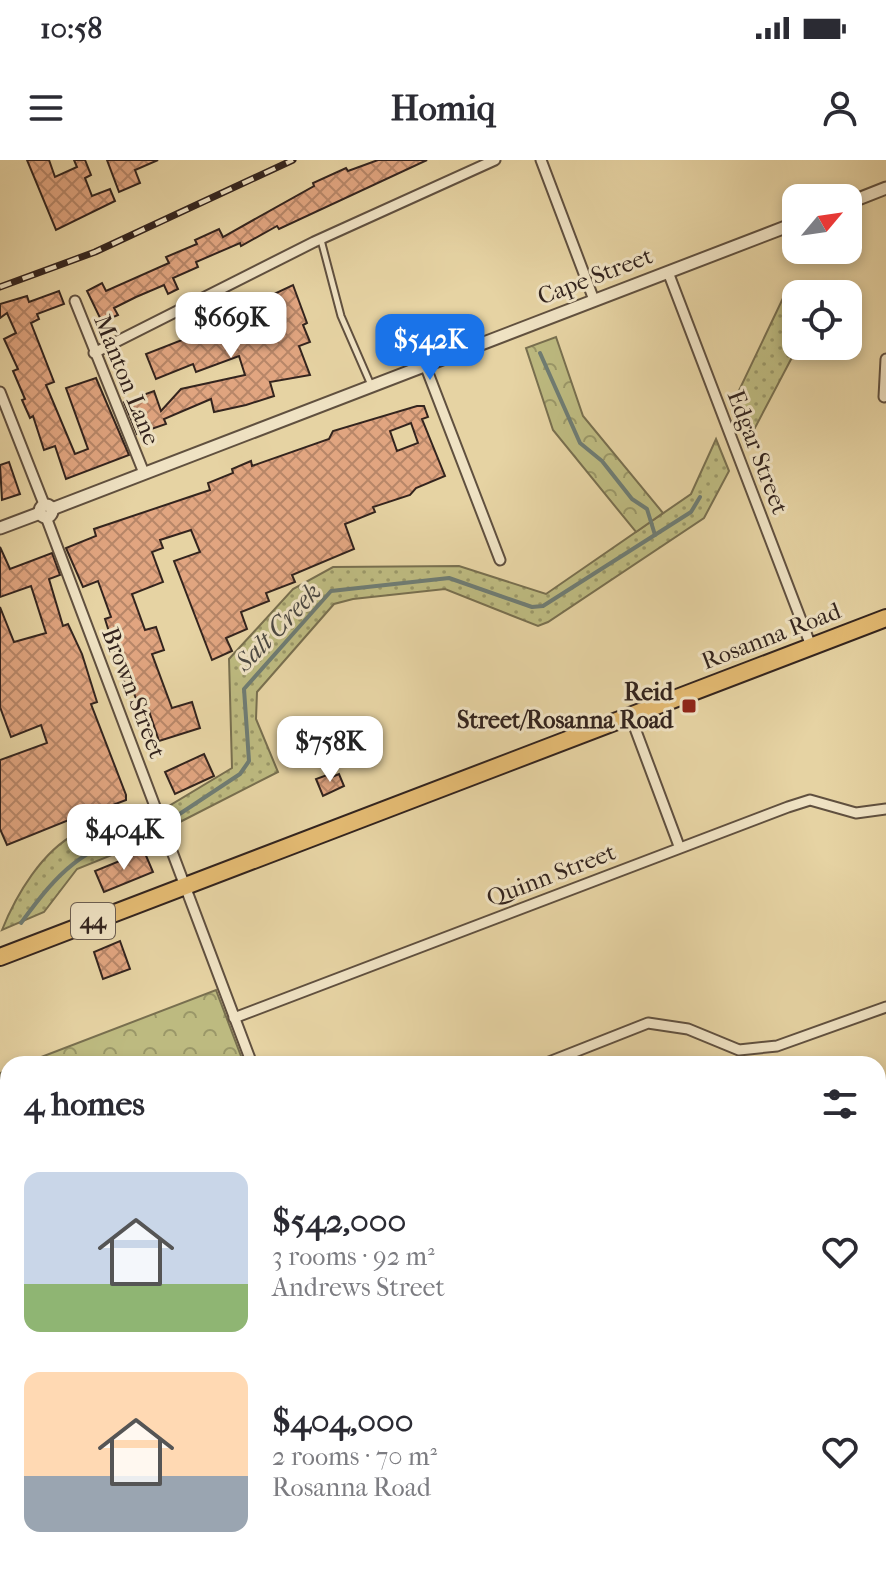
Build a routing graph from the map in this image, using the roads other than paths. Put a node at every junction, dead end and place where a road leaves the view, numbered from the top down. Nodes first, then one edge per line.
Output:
1 (495, 160) edge
2 (541, 160) edge
3 (886, 188) edge
4 (862, 197) edge
5 (782, 228) edge
6 (321, 239) junction
7 (668, 272) junction
8 (594, 300) junction
9 (75, 301) dead end
10 (94, 353) junction
11 (886, 359) edge
12 (425, 365) junction
13 (372, 386) junction
14 (0, 392) edge
15 (884, 397) dead end
16 (144, 473) junction
17 (45, 511) junction
18 (0, 528) edge
19 (500, 560) dead end
20 (886, 618) edge
21 (811, 646) junction
22 (630, 715) junction
23 (886, 809) edge
24 (679, 846) junction
25 (186, 886) junction
26 (0, 957) edge
27 (885, 1009) edge
28 (234, 1018) junction
29 (249, 1056) edge
30 (575, 1056) edge

1 - 6 street
2 - 8 street
3 - 4 street
5 - 7 street, Cape Street
6 - 10 street
6 - 13 lane
7 - 8 street, Cape Street
7 - 21 street, Edgar Street
8 - 12 street, Cape Street
9 - 10 street, Manton Lane
10 - 16 street, Manton Lane
11 - 15 street
12 - 13 street, Cape Street
12 - 19 street
13 - 16 street, Cape Street
14 - 17 street, Brown Street
16 - 17 street, Cape Street
17 - 18 street, Cape Street
17 - 25 street, Brown Street
20 - 21 highway, Rosanna Road / 44
21 - 22 highway, Rosanna Road / 44
22 - 24 street
22 - 25 highway, Rosanna Road / 44
23 - 24 street, Quinn Street
24 - 28 street, Quinn Street
25 - 26 highway, Rosanna Road / 44
25 - 28 street, Brown Street
27 - 30 street
28 - 29 street, Brown Street

